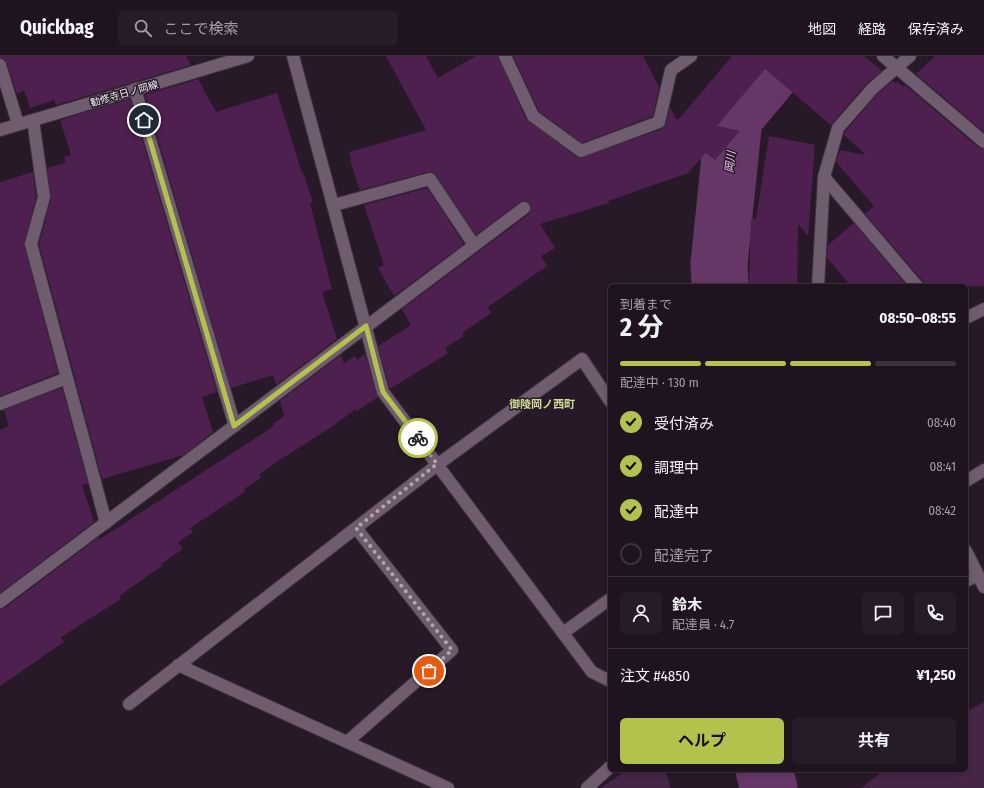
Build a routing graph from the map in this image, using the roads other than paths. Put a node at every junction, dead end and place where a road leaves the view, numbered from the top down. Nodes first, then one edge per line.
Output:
1 (248, 56) edge
2 (294, 56) edge
3 (505, 56) edge
4 (691, 56) edge
5 (883, 56) edge
6 (910, 56) edge
7 (0, 65) edge
8 (897, 68) junction
9 (135, 89) junction
10 (33, 120) junction
11 (18, 124) junction
12 (0, 130) edge
13 (984, 142) edge
14 (824, 177) junction
15 (334, 205) junction
16 (524, 208) dead end
17 (474, 245) junction
18 (818, 284) edge
19 (915, 284) edge
20 (984, 309) edge
21 (968, 317) edge
22 (366, 326) junction
23 (67, 378) junction
24 (608, 398) edge
25 (0, 404) edge
26 (234, 426) junction
27 (437, 464) junction
28 (984, 470) edge
29 (968, 480) edge
30 (106, 523) junction
31 (356, 528) junction
32 (968, 555) edge
33 (978, 575) junction
34 (968, 580) edge
35 (984, 587) edge
36 (608, 600) edge
37 (0, 602) edge
38 (563, 633) junction
39 (178, 665) junction
40 (608, 680) edge
41 (129, 704) dead end
42 (347, 742) junction
43 (608, 769) edge
44 (448, 788) edge
45 (587, 788) edge

1 - 9 street, 勧修寺日ノ岡線
2 - 15 street
3 - 4 street
5 - 8 street
6 - 8 street
7 - 11 street
8 - 13 street
8 - 14 street
9 - 10 street, 勧修寺日ノ岡線
9 - 26 street
10 - 11 street, 勧修寺日ノ岡線
10 - 23 street
11 - 12 street, 勧修寺日ノ岡線
14 - 18 street
14 - 19 street
15 - 17 street
15 - 22 street
16 - 17 street
17 - 22 street
20 - 21 street
22 - 26 street
22 - 27 street
23 - 25 street
23 - 30 street
24 - 27 street
26 - 30 street
27 - 31 street
27 - 38 street
28 - 29 street
30 - 37 street
31 - 39 street
31 - 42 street
32 - 33 street
33 - 34 street
33 - 35 street
36 - 38 street
38 - 40 street
39 - 41 street
39 - 42 street
42 - 44 street
43 - 45 street

